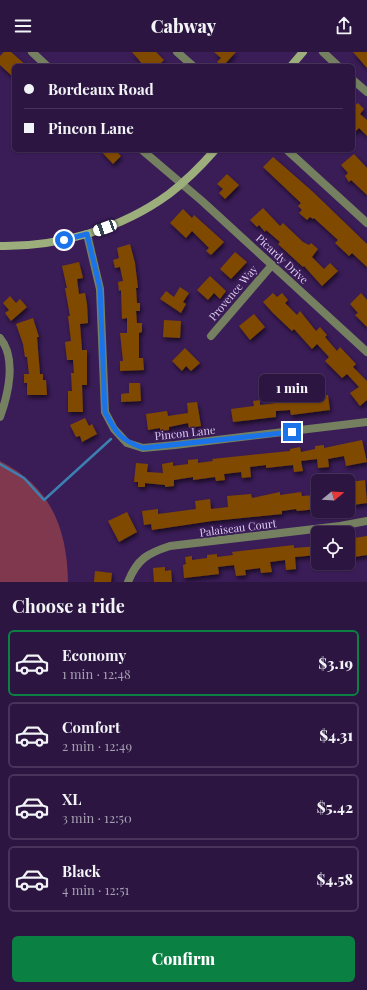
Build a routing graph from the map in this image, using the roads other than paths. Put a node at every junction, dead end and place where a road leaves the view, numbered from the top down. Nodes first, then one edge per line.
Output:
1 (32, 52) edge
2 (177, 52) edge
3 (303, 52) edge
4 (323, 52) edge
5 (46, 64) edge
6 (191, 64) edge
7 (293, 64) edge
8 (336, 64) edge
9 (355, 82) edge
10 (367, 92) edge
11 (144, 152) edge
12 (213, 152) edge
13 (289, 152) edge
14 (182, 183) junction
15 (367, 223) edge
16 (87, 234) junction
17 (0, 246) edge
18 (272, 265) junction
19 (211, 336) dead end
20 (0, 338) edge
21 (367, 352) edge
22 (0, 417) edge
23 (367, 422) edge
24 (367, 521) edge
25 (128, 582) edge

1 - 5 street
2 - 6 street
3 - 7 street
4 - 8 street
9 - 10 street
11 - 14 street, Picardy Drive
12 - 14 street
13 - 15 street
14 - 16 street
14 - 18 street, Picardy Drive
16 - 17 street
16 - 23 street, Pincon Lane
18 - 19 street, Provence Way
18 - 21 street, Picardy Drive
20 - 22 street
24 - 25 street, Palaiseau Court

